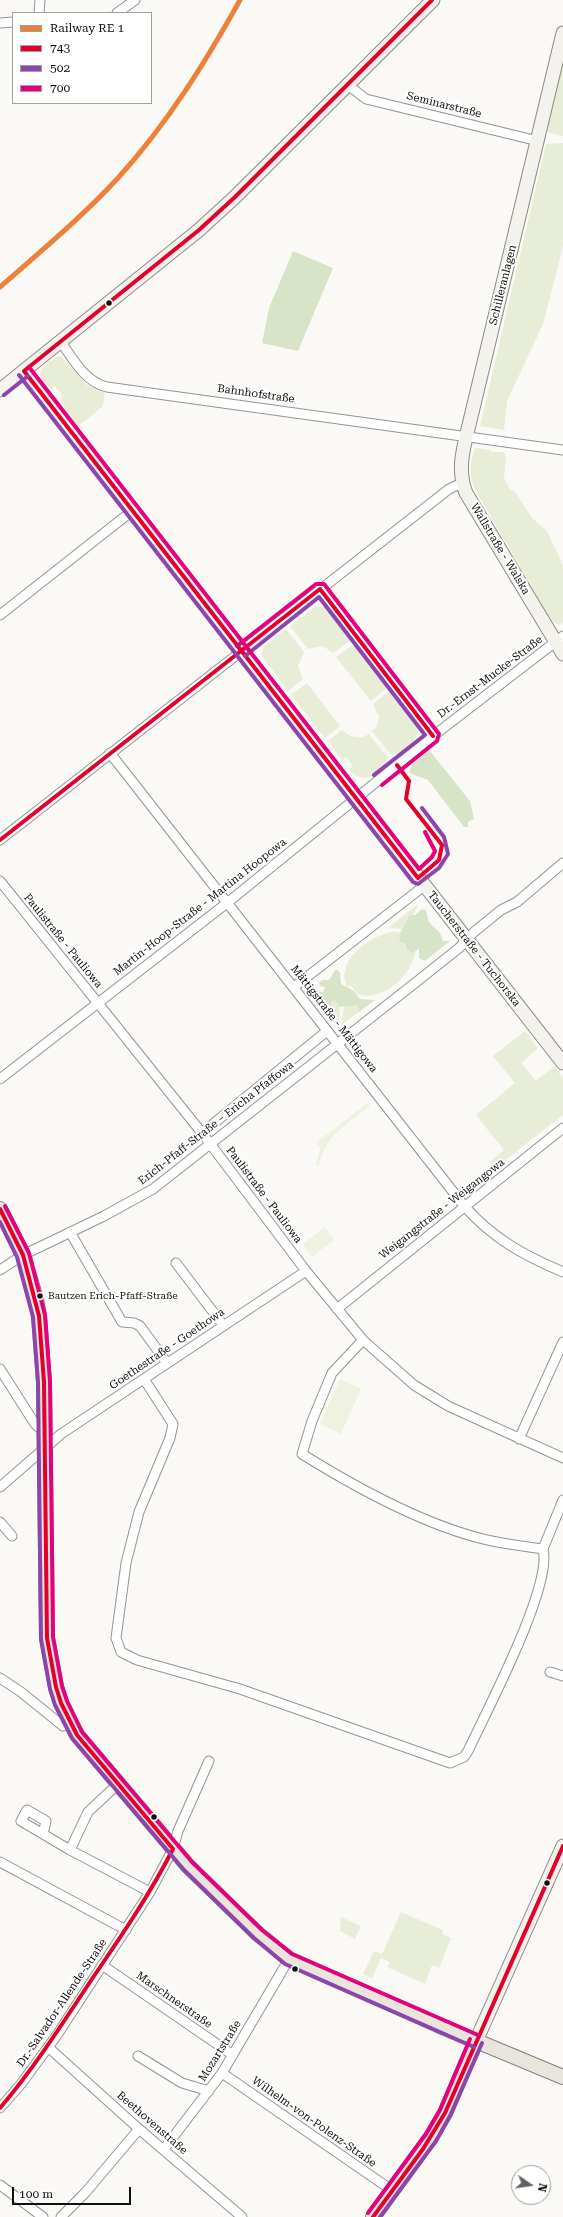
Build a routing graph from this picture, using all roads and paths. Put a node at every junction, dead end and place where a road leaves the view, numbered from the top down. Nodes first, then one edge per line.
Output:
1 (40, 0) edge
2 (135, 0) edge
3 (432, 0) edge
4 (38, 12) edge
5 (118, 12) edge
6 (12, 22) edge
7 (0, 23) edge
8 (563, 33) edge
9 (348, 85) junction
10 (539, 137) junction
11 (61, 342) junction
12 (24, 371) junction
13 (0, 390) edge
14 (466, 437) junction
15 (563, 450) edge
16 (462, 483) junction
17 (132, 512) junction
18 (320, 589) junction
19 (0, 615) edge
20 (560, 639) edge
21 (241, 651) junction
22 (563, 654) edge
23 (433, 736) junction
24 (110, 753) junction
25 (357, 797) junction
26 (0, 840) edge
27 (563, 863) edge
28 (0, 881) edge
29 (424, 886) junction
30 (227, 903) junction
31 (466, 939) junction
32 (294, 987) junction
33 (97, 1003) junction
34 (327, 1031) junction
35 (337, 1044) junction
36 (563, 1063) edge
37 (0, 1079) edge
38 (563, 1128) edge
39 (202, 1133) junction
40 (210, 1144) junction
41 (465, 1207) junction
42 (0, 1209) edge
43 (70, 1232) junction
44 (23, 1255) junction
45 (176, 1263) dead end
46 (0, 1270) edge
47 (306, 1271) junction
48 (563, 1272) edge
49 (337, 1309) junction
50 (223, 1325) junction
51 (363, 1340) junction
52 (563, 1342) edge
53 (167, 1363) junction
54 (0, 1369) edge
55 (144, 1379) junction
56 (44, 1432) junction
57 (519, 1439) junction
58 (44, 1450) junction
59 (563, 1458) edge
60 (0, 1487) edge
61 (563, 1500) edge
62 (0, 1522) edge
63 (12, 1536) dead end
64 (543, 1549) junction
65 (550, 1672) dead end
66 (563, 1676) edge
67 (0, 1678) edge
68 (70, 1723) junction
69 (209, 1761) dead end
70 (119, 1783) junction
71 (43, 1834) dead end
72 (563, 1846) edge
73 (173, 1849) junction
74 (70, 1850) junction
75 (0, 1862) edge
76 (559, 1864) edge
77 (150, 1892) junction
78 (126, 1930) junction
79 (289, 1959) junction
80 (102, 1965) junction
81 (476, 2041) junction
82 (48, 2047) junction
83 (233, 2055) junction
84 (138, 2056) dead end
85 (222, 2073) junction
86 (563, 2077) edge
87 (209, 2091) junction
88 (0, 2108) edge
89 (139, 2129) junction
90 (164, 2150) junction
91 (0, 2185) edge
92 (392, 2191) junction
93 (43, 2217) edge
94 (61, 2217) edge
95 (242, 2217) edge
96 (373, 2217) edge

1 - 4 street
2 - 5 street
3 - 9 street
6 - 7 street
8 - 10 street, Schilleranlagen
9 - 10 street, Seminarstraße
9 - 11 street
10 - 14 street, Schilleranlagen
11 - 12 street
11 - 14 street, Bahnhofstraße
12 - 13 street
12 - 17 street
14 - 15 street, Bahnhofstraße
14 - 16 street, Wallstraße - Walska
16 - 18 street
16 - 20 street, Wallstraße - Walska
17 - 19 street
17 - 21 street
18 - 21 street
18 - 23 street
20 - 22 street, Wallstraße - Walska
20 - 23 street, Dr.-Ernst-Mucke-Straße
21 - 24 street
21 - 25 street, Taucherstraße - Tuchorska
23 - 25 street, Dr.-Ernst-Mucke-Straße
24 - 26 street
24 - 30 street, Mättigstraße - Mättigowa
25 - 29 street, Taucherstraße - Tuchorska
25 - 30 street, Martin-Hoop-Straße - Martina Hoopowa
27 - 31 street, Erich-Pfaff-Straße – Ericha Pfaffowa
28 - 33 street, Paulistraße - Pauliowa
29 - 31 street, Taucherstraße - Tuchorska
29 - 32 street
30 - 32 street, Mättigstraße - Mättigowa
30 - 33 street, Martin-Hoop-Straße - Martina Hoopowa
31 - 35 street, Erich-Pfaff-Straße – Ericha Pfaffowa
31 - 36 street, Taucherstraße - Tuchorska
32 - 34 street, Mättigstraße - Mättigowa
33 - 37 street, Martin-Hoop-Straße - Martina Hoopowa
33 - 39 street, Paulistraße - Pauliowa
34 - 35 street, Mättigstraße - Mättigowa
34 - 39 street, Erich-Pfaff-Straße – Ericha Pfaffowa
35 - 40 street, Erich-Pfaff-Straße – Ericha Pfaffowa
35 - 41 street, Mättigstraße - Mättigowa
38 - 41 street, Weigangstraße - Weigangowa
39 - 40 street, Paulistraße - Pauliowa
40 - 43 street, Erich-Pfaff-Straße – Ericha Pfaffowa
40 - 47 street, Paulistraße - Pauliowa
41 - 48 street, Mättigstraße - Mättigowa
41 - 49 street, Weigangstraße - Weigangowa
42 - 44 main road
43 - 44 street, Erich-Pfaff-Straße – Ericha Pfaffowa
43 - 53 street
44 - 46 street, Erich-Pfaff-Straße – Ericha Pfaffowa
44 - 56 main road
45 - 50 street
47 - 49 street, Paulistraße - Pauliowa
47 - 50 street, Goethestraße - Goethowa
49 - 51 street, Paulistraße - Pauliowa
50 - 53 street, Goethestraße - Goethowa
51 - 57 street, Paulistraße - Pauliowa
51 - 64 street
52 - 57 street
53 - 55 street, Goethestraße - Goethowa
54 - 56 street
55 - 58 street, Goethestraße - Goethowa
55 - 64 street
56 - 58 main road
57 - 59 street, Paulistraße - Pauliowa
58 - 60 street, Goethestraße - Goethowa
58 - 68 main road
61 - 64 street
62 - 63 street
65 - 66 street
67 - 68 street
68 - 70 main road
69 - 73 street, Dr.-Salvador-Allende-Straße
70 - 73 main road
70 - 74 street
71 - 74 street
72 - 76 street
73 - 77 street, Dr.-Salvador-Allende-Straße
73 - 79 main road
74 - 77 street
75 - 78 street
76 - 81 street
77 - 78 street, Dr.-Salvador-Allende-Straße
78 - 80 street, Dr.-Salvador-Allende-Straße
79 - 81 main road
79 - 83 street, Mozartstraße
80 - 82 street, Dr.-Salvador-Allende-Straße
80 - 83 street, Marschnerstraße
81 - 86 main road
81 - 92 main road
82 - 88 street, Dr.-Salvador-Allende-Straße
82 - 89 street, Beethovenstraße
83 - 85 street, Mozartstraße
84 - 87 street
85 - 87 street, Mozartstraße
85 - 92 street, Wilhelm-von-Polenz-Straße
87 - 90 street, Mozartstraße
89 - 90 street, Beethovenstraße
89 - 94 street
90 - 95 street, Beethovenstraße
91 - 93 street
92 - 96 main road

